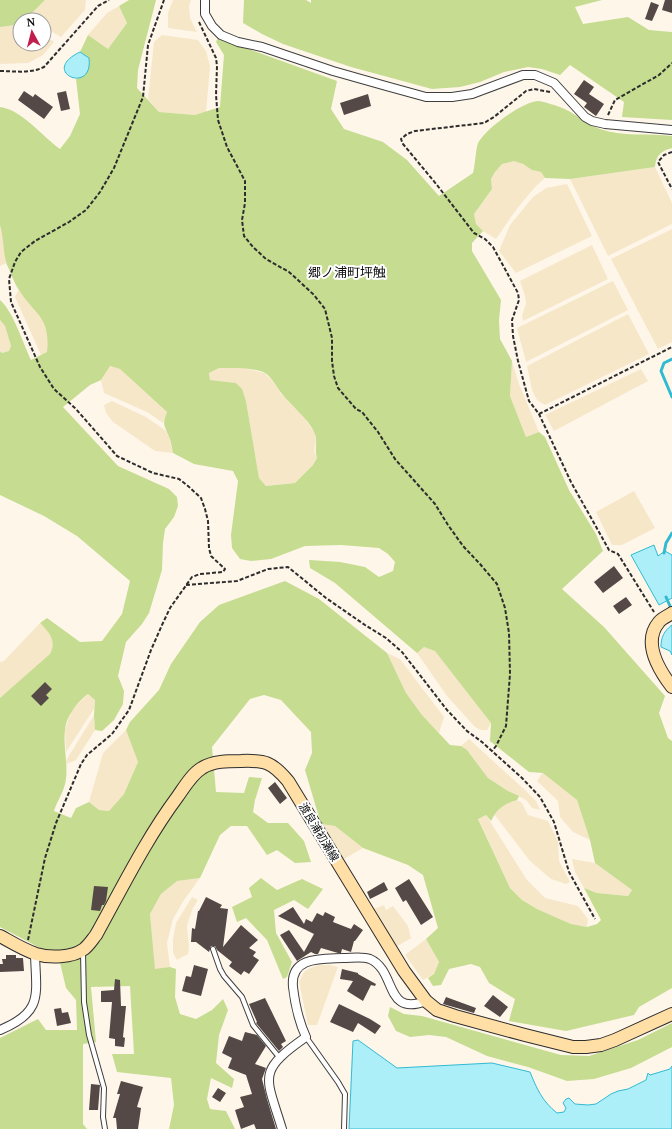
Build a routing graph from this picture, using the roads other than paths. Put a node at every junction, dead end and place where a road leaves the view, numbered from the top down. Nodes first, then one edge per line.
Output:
1 (205, 0) edge
2 (672, 130) edge
3 (672, 613) edge
4 (672, 688) edge
5 (0, 936) edge
6 (213, 949) dead end
7 (83, 950) junction
8 (31, 952) junction
9 (426, 1001) junction
10 (672, 1014) edge
11 (0, 1030) edge
12 (306, 1037) junction
13 (279, 1057) junction
14 (105, 1129) edge
15 (282, 1129) edge
16 (344, 1129) edge

1 - 2 street
3 - 4 main road
5 - 8 main road
6 - 13 lane
7 - 8 main road
7 - 9 main road, 渡良浦初瀬線
7 - 14 lane
8 - 11 street
9 - 10 main road, 渡良浦初瀬線
9 - 12 street
12 - 13 street
12 - 16 lane
13 - 15 street

